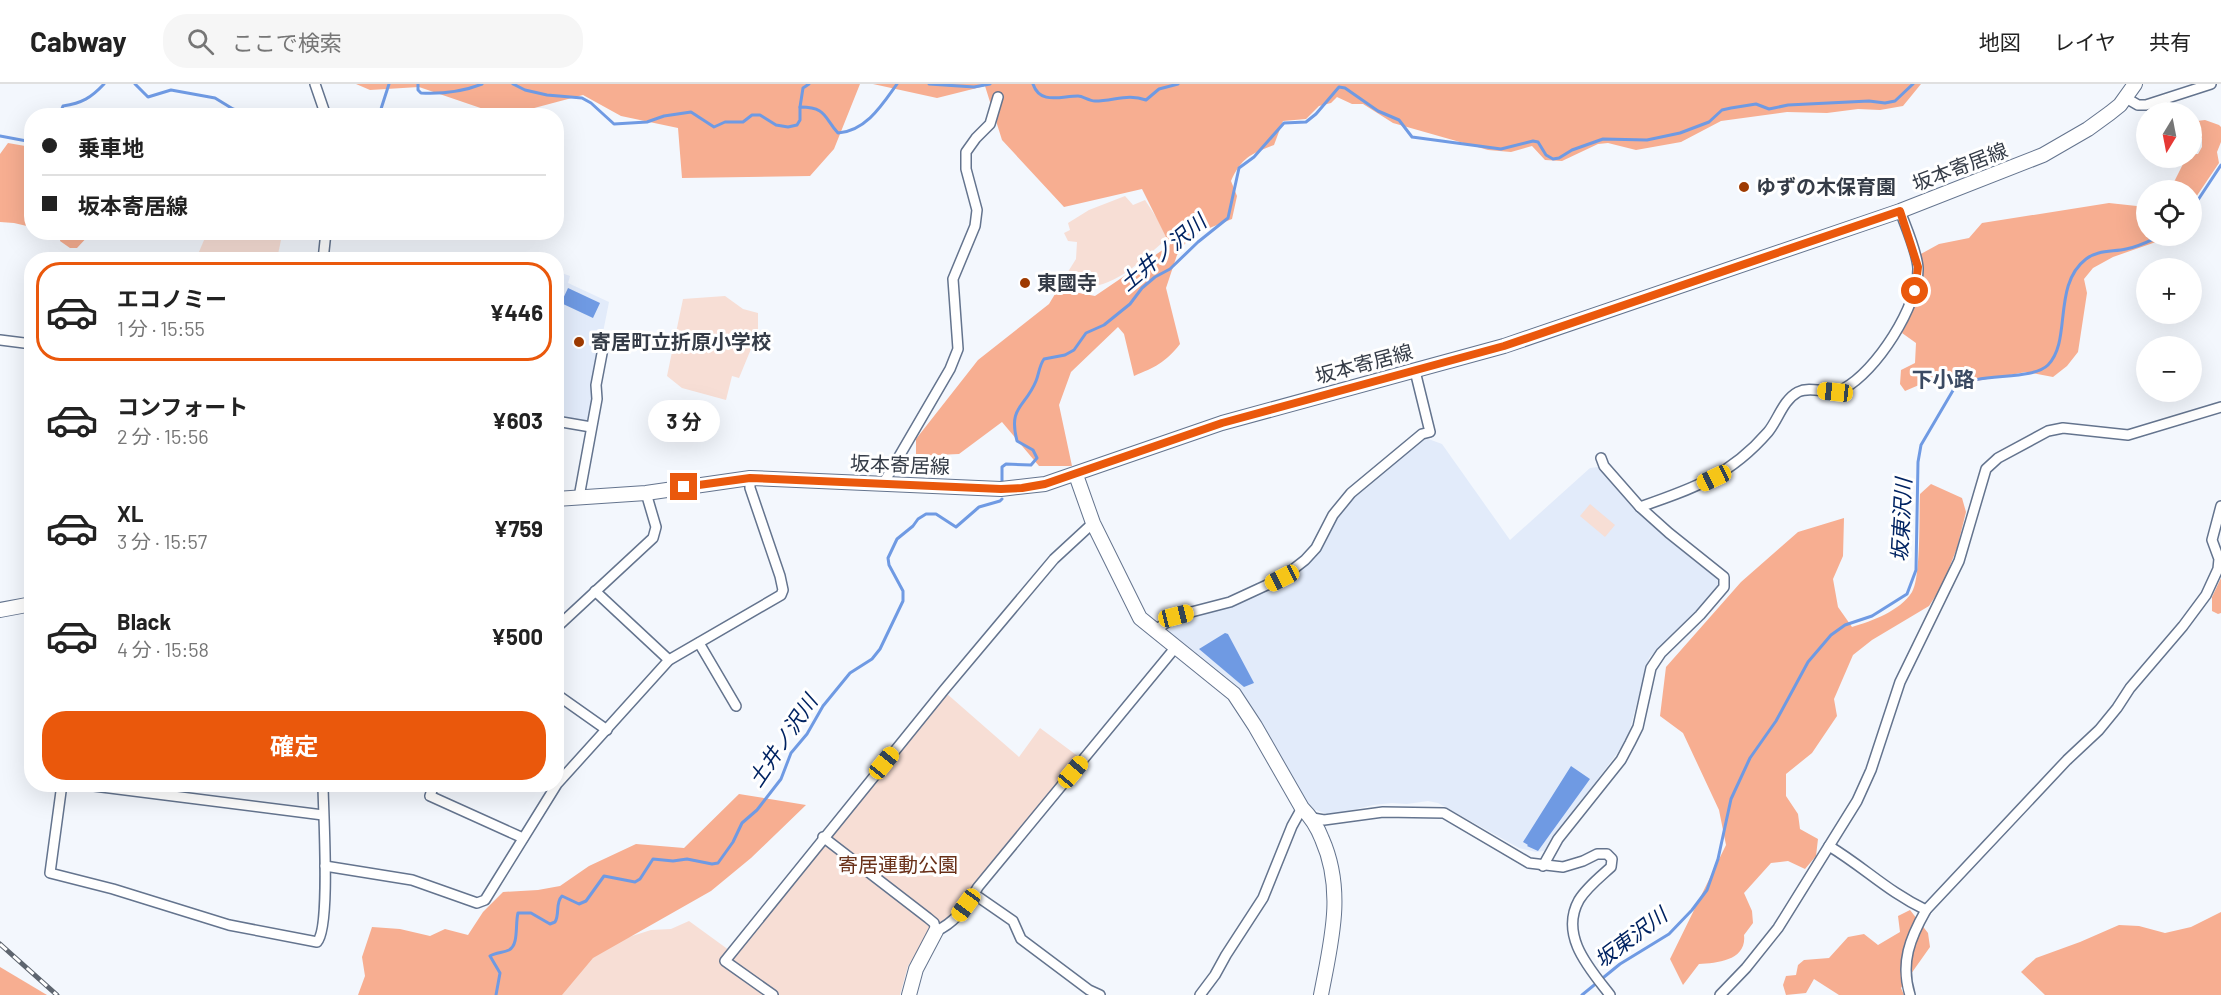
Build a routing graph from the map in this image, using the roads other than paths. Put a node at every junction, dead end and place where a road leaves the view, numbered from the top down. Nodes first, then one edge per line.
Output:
1 (315, 84) edge
2 (2135, 84) edge
3 (2211, 84) edge
4 (998, 97) dead end
5 (2126, 98) junction
6 (323, 108) edge
7 (1900, 211) junction
8 (0, 340) edge
9 (24, 343) edge
10 (604, 343) dead end
11 (1415, 371) junction
12 (2221, 407) edge
13 (564, 422) edge
14 (591, 427) junction
15 (1601, 458) dead end
16 (1076, 475) junction
17 (750, 478) junction
18 (883, 484) junction
19 (646, 493) junction
20 (579, 497) junction
21 (564, 498) edge
22 (2221, 506) edge
23 (1640, 507) junction
24 (1093, 523) junction
25 (595, 591) junction
26 (24, 605) edge
27 (0, 610) edge
28 (564, 620) edge
29 (1154, 631) junction
30 (699, 643) junction
31 (1175, 648) junction
32 (669, 660) junction
33 (564, 699) edge
34 (736, 706) dead end
35 (607, 730) junction
36 (564, 776) edge
37 (61, 792) edge
38 (141, 792) edge
39 (323, 792) edge
40 (431, 792) edge
41 (552, 792) edge
42 (1302, 808) junction
43 (323, 815) junction
44 (1313, 818) junction
45 (823, 837) junction
46 (523, 838) junction
47 (1829, 846) junction
48 (324, 866) junction
49 (1544, 866) junction
50 (974, 894) junction
51 (1926, 910) junction
52 (936, 931) junction
53 (773, 995) edge
54 (909, 995) edge
55 (1100, 995) edge
56 (1200, 995) edge
57 (1321, 995) edge
58 (1610, 995) edge
59 (1720, 995) edge
60 (1910, 995) edge

1 - 6 street
2 - 5 main road, 坂本寄居線
3 - 5 street
4 - 18 street
5 - 7 main road, 坂本寄居線
7 - 11 main road, 坂本寄居線
7 - 23 street
8 - 9 street
10 - 14 street
11 - 16 main road, 坂本寄居線
11 - 29 street
12 - 47 street
13 - 14 street
14 - 20 street
15 - 23 street
16 - 18 main road, 坂本寄居線
16 - 24 main road
17 - 18 main road, 坂本寄居線
17 - 19 main road, 坂本寄居線
17 - 30 street
19 - 20 main road, 坂本寄居線
19 - 25 street
20 - 21 main road, 坂本寄居線
22 - 51 street
23 - 49 street
24 - 29 main road
24 - 45 street
25 - 28 street
25 - 32 street
26 - 27 main road
29 - 31 main road
30 - 32 street
30 - 34 street
31 - 42 main road
31 - 50 street
32 - 35 street
33 - 35 street
35 - 36 street
37 - 48 street
38 - 43 street
39 - 43 street
40 - 46 street
41 - 46 street
42 - 44 main road
42 - 56 street
43 - 48 street
44 - 49 street
44 - 57 main road
45 - 52 street
45 - 53 street
46 - 48 street
47 - 51 street
47 - 59 street
49 - 58 street
50 - 52 street
50 - 55 street
51 - 60 street
52 - 54 main road

